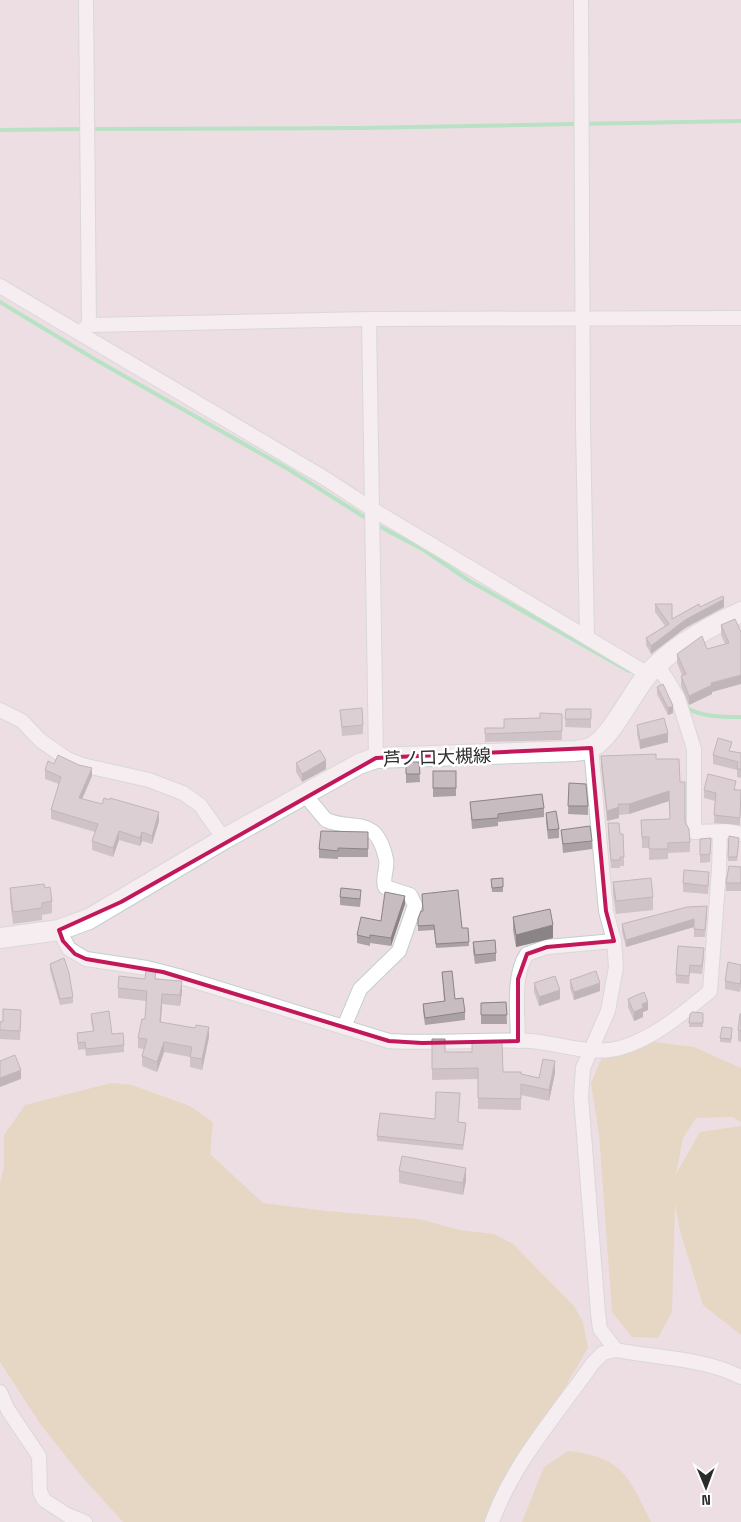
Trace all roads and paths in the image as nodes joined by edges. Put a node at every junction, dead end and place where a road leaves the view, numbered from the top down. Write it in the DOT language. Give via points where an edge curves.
graph roads {
  1 [pos="86,0"];
  2 [pos="581,0"];
  3 [pos="0,286"];
  4 [pos="741,318"];
  5 [pos="369,319"];
  6 [pos="583,319"];
  7 [pos="84,329"];
  8 [pos="372,509"];
  9 [pos="741,612"];
  10 [pos="587,636"];
  11 [pos="653,669"];
  12 [pos="0,710"];
  13 [pos="591,748"];
  14 [pos="376,758"];
  15 [pos="305,795"];
  16 [pos="720,832"];
  17 [pos="741,834"];
  18 [pos="224,839"];
  19 [pos="59,930"];
  20 [pos="0,938"];
  21 [pos="614,941"];
  22 [pos="344,1027"];
  23 [pos="518,1041"];
  24 [pos="592,1050"];
  25 [pos="616,1350"];
  26 [pos="741,1377"];
  27 [pos="0,1392"];
  28 [pos="84,1522"];
  29 [pos="492,1522"];
  1 -- 7 [label="street"];
  2 -- 6 [label="street"];
  3 -- 7 [label="street"];
  4 -- 6 [label="street"];
  5 -- 6 [label="street"];
  5 -- 7 [label="street"];
  5 -- 8 [label="street"];
  6 -- 10 [label="street"];
  7 -- 8 [label="street"];
  8 -- 10 [label="street"];
  8 -- 14 [label="street"];
  9 -- 11 [label="main road" via="708,627"];
  10 -- 11 [label="street"];
  11 -- 13 [label="main road" via="604,737"];
  11 -- 16 [label="street" via="678,698 694,750 694,832"];
  12 -- 18 [label="street" via="22,721 40,740 67,759 149,780 183,793 200,805"];
  13 -- 14 [label="main road, 芦ノ口大槻線"];
  13 -- 21 [label="street" via="606,911"];
  14 -- 15 [label="main road, 芦ノ口大槻線" via="359,764"];
  15 -- 18 [label="main road, 芦ノ口大槻線"];
  15 -- 22 [label="street" via="326,820 361,825 371,830 386,860 385,887 410,895 415,905 398,951 360,989"];
  16 -- 17 [label="street"];
  16 -- 24 [label="street" via="710,992 669,1024 638,1040 620,1048"];
  18 -- 19 [label="main road, 芦ノ口大槻線" via="120,902"];
  19 -- 20 [label="main road, 芦ノ口大槻線"];
  19 -- 22 [label="street" via="69,949 86,959 178,976"];
  21 -- 23 [label="street" via="547,946 526,954 518,979"];
  21 -- 24 [label="street" via="616,967 608,1011"];
  22 -- 23 [label="street" via="396,1041"];
  23 -- 24 [label="street"];
  24 -- 25 [label="street" via="583,1068 581,1097 598,1313 600,1329"];
  25 -- 26 [label="street" via="723,1368"];
  25 -- 29 [label="street" via="603,1353 593,1362 528,1453"];
  27 -- 28 [label="street" via="8,1410 39,1456 40,1492 44,1500"];
}
